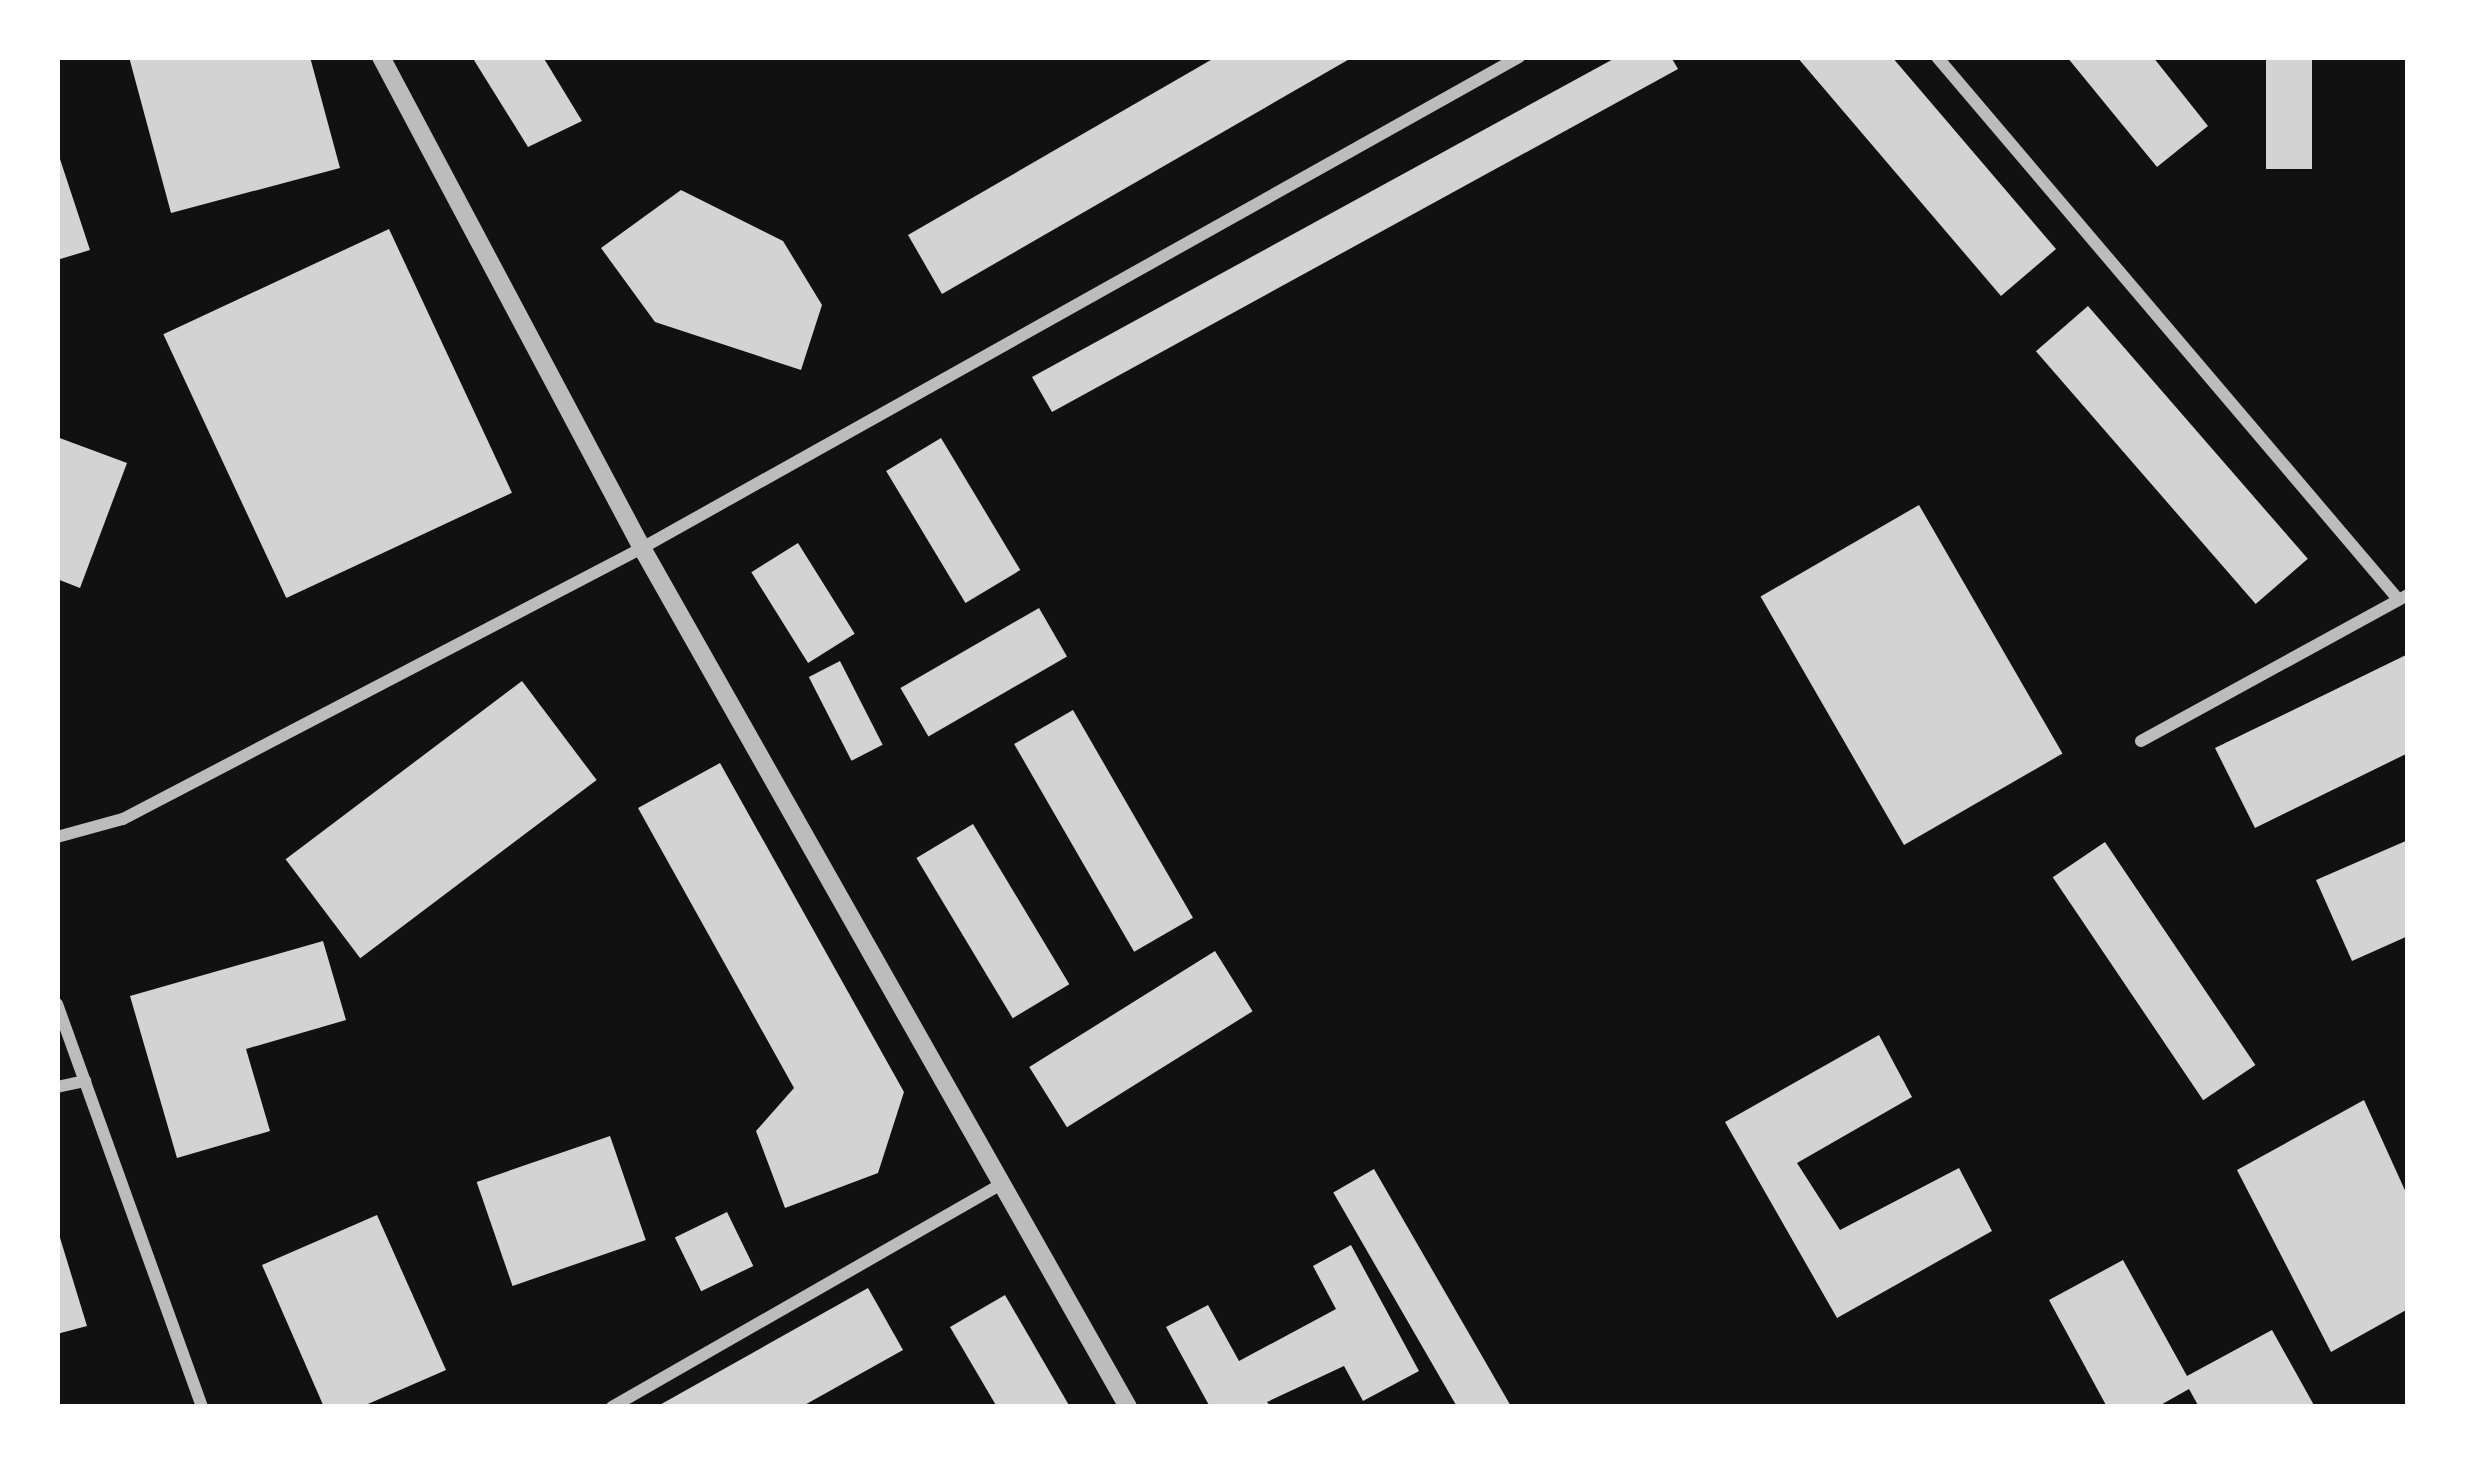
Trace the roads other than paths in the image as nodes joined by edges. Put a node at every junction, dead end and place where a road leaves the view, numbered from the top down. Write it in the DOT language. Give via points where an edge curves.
graph roads {
  1 [pos="381,57"];
  2 [pos="1519,57"];
  3 [pos="1937,57"];
  4 [pos="642,548"];
  5 [pos="2403,597"];
  6 [pos="2141,741"];
  7 [pos="57,837"];
  8 [pos="57,1004"];
  9 [pos="85,1081"];
  10 [pos="57,1088"];
  11 [pos="1002,1184"];
  12 [pos="202,1407"];
  13 [pos="612,1407"];
  14 [pos="1128,1407"];
  1 -- 4 [label="street"];
  2 -- 4 [label="street"];
  3 -- 5 [label="street"];
  4 -- 7 [label="street" via="123,819"];
  4 -- 11 [label="street"];
  5 -- 6 [label="street"];
  8 -- 9 [label="street"];
  9 -- 10 [label="street"];
  9 -- 12 [label="street"];
  11 -- 13 [label="street"];
  11 -- 14 [label="street"];
}
